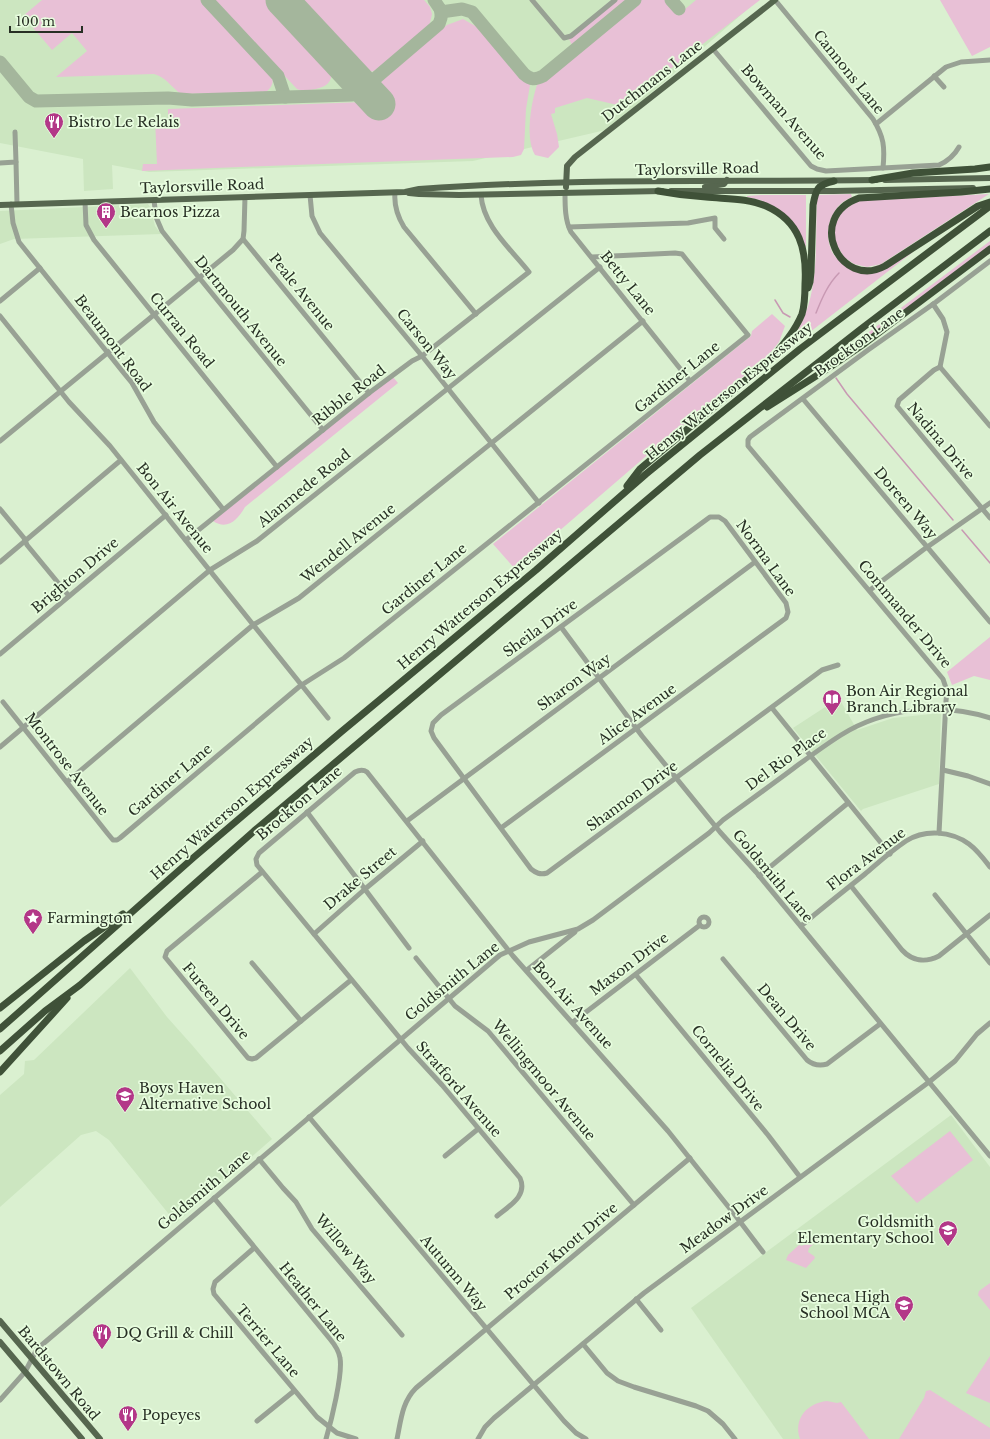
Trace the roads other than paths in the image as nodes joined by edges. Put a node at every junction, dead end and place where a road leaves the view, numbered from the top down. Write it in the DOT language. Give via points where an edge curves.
graph roads {
  1 [pos="532,0"];
  2 [pos="615,0"];
  3 [pos="775,0"];
  4 [pos="713,49"];
  5 [pos="990,60"];
  6 [pos="934,76"];
  7 [pos="944,87"];
  8 [pos="876,124"];
  9 [pos="15,132"];
  10 [pos="959,147"];
  11 [pos="16,162"];
  12 [pos="0,163"];
  13 [pos="990,167"];
  14 [pos="883,168"];
  15 [pos="990,178"];
  16 [pos="727,180"];
  17 [pos="872,180"];
  18 [pos="834,181"];
  19 [pos="566,183"];
  20 [pos="990,188"];
  21 [pos="690,190"];
  22 [pos="658,191"];
  23 [pos="816,191"];
  24 [pos="405,192"];
  25 [pos="566,192"];
  26 [pos="395,193"];
  27 [pos="310,195"];
  28 [pos="481,195"];
  29 [pos="245,197"];
  30 [pos="154,200"];
  31 [pos="85,202"];
  32 [pos="990,202"];
  33 [pos="14,204"];
  34 [pos="0,205"];
  35 [pos="990,206"];
  36 [pos="568,227"];
  37 [pos="990,231"];
  38 [pos="243,239"];
  39 [pos="724,240"];
  40 [pos="990,249"];
  41 [pos="592,256"];
  42 [pos="990,261"];
  43 [pos="600,267"];
  44 [pos="40,268"];
  45 [pos="199,278"];
  46 [pos="804,296"];
  47 [pos="0,302"];
  48 [pos="932,304"];
  49 [pos="476,314"];
  50 [pos="155,315"];
  51 [pos="0,316"];
  52 [pos="643,321"];
  53 [pos="108,352"];
  54 [pos="422,356"];
  55 [pos="940,367"];
  56 [pos="690,381"];
  57 [pos="447,388"];
  58 [pos="61,391"];
  59 [pos="369,393"];
  60 [pos="803,398"];
  61 [pos="738,425"];
  62 [pos="990,426"];
  63 [pos="323,430"];
  64 [pos="0,441"];
  65 [pos="492,444"];
  66 [pos="748,446"];
  67 [pos="121,460"];
  68 [pos="277,467"];
  69 [pos="620,496"];
  70 [pos="539,502"];
  71 [pos="990,503"];
  72 [pos="982,508"];
  73 [pos="0,509"];
  74 [pos="224,509"];
  75 [pos="166,515"];
  76 [pos="716,517"];
  77 [pos="990,518"];
  78 [pos="186,540"];
  79 [pos="25,541"];
  80 [pos="927,547"];
  81 [pos="0,562"];
  82 [pos="755,562"];
  83 [pos="210,570"];
  84 [pos="870,590"];
  85 [pos="69,596"];
  86 [pos="786,618"];
  87 [pos="990,622"];
  88 [pos="253,625"];
  89 [pos="561,627"];
  90 [pos="0,654"];
  91 [pos="838,664"];
  92 [pos="599,678"];
  93 [pos="302,685"];
  94 [pos="2,702"];
  95 [pos="772,708"];
  96 [pos="946,710"];
  97 [pos="328,718"];
  98 [pos="990,718"];
  99 [pos="23,728"];
  100 [pos="637,729"];
  101 [pos="0,747"];
  102 [pos="810,756"];
  103 [pos="943,770"];
  104 [pos="367,772"];
  105 [pos="464,778"];
  106 [pos="677,778"];
  107 [pos="67,782"];
  108 [pos="990,784"];
  109 [pos="848,803"];
  110 [pos="307,812"];
  111 [pos="407,821"];
  112 [pos="716,826"];
  113 [pos="502,828"];
  114 [pos="940,833"];
  115 [pos="114,840"];
  116 [pos="423,841"];
  117 [pos="890,854"];
  118 [pos="257,866"];
  119 [pos="990,867"];
  120 [pos="262,872"];
  121 [pos="759,876"];
  122 [pos="850,886"];
  123 [pos="365,889"];
  124 [pos="935,895"];
  125 [pos="146,898"];
  126 [pos="990,915"];
  127 [pos="700,925"];
  128 [pos="801,926"];
  129 [pos="578,929"];
  130 [pos="314,934"];
  131 [pos="966,934"];
  132 [pos="409,948"];
  133 [pos="509,950"];
  134 [pos="416,958"];
  135 [pos="724,959"];
  136 [pos="252,962"];
  137 [pos="990,963"];
  138 [pos="527,970"];
  139 [pos="636,975"];
  140 [pos="351,980"];
  141 [pos="80,985"];
  142 [pos="449,998"];
  143 [pos="0,1008"];
  144 [pos="301,1021"];
  145 [pos="573,1022"];
  146 [pos="990,1023"];
  147 [pos="880,1024"];
  148 [pos="0,1029"];
  149 [pos="401,1039"];
  150 [pos="0,1051"];
  151 [pos="0,1072"];
  152 [pos="929,1082"];
  153 [pos="309,1117"];
  154 [pos="478,1129"];
  155 [pos="445,1156"];
  156 [pos="990,1156"];
  157 [pos="690,1158"];
  158 [pos="260,1159"];
  159 [pos="800,1177"];
  160 [pos="214,1198"];
  161 [pos="634,1205"];
  162 [pos="497,1216"];
  163 [pos="740,1222"];
  164 [pos="254,1248"];
  165 [pos="763,1252"];
  166 [pos="636,1299"];
  167 [pos="0,1321"];
  168 [pos="487,1329"];
  169 [pos="661,1330"];
  170 [pos="402,1335"];
  171 [pos="0,1342"];
  172 [pos="583,1344"];
  173 [pos="31,1358"];
  174 [pos="25,1372"];
  175 [pos="534,1385"];
  176 [pos="294,1391"];
  177 [pos="0,1400"];
  178 [pos="257,1421"];
  179 [pos="329,1427"];
  180 [pos="82,1439"];
  181 [pos="100,1439"];
  182 [pos="326,1439"];
  183 [pos="356,1439"];
  184 [pos="397,1439"];
  185 [pos="478,1439"];
  186 [pos="586,1439"];
  187 [pos="735,1439"];
  1 -- 2 [label="street" via="564,38 571,36"];
  3 -- 4 [label="main road, Dutchmans Lane"];
  3 -- 8 [label="street, Cannons Lane"];
  4 -- 14 [label="street, Bowman Avenue" via="812,166 826,171"];
  4 -- 19 [label="main road, Dutchmans Lane" via="575,157 567,166"];
  5 -- 6 [label="street" via="956,63"];
  6 -- 7 [label="street"];
  6 -- 8 [label="street"];
  8 -- 14 [label="street, Cannons Lane" via="884,146"];
  9 -- 11 [label="street, Beaumont Road"];
  10 -- 14 [label="street, Bowman Avenue" via="949,160 939,164"];
  11 -- 12 [label="street"];
  11 -- 33 [label="street, Beaumont Road"];
  13 -- 17 [label="highway" via="913,173"];
  15 -- 17 [label="main road, Taylorsville Road"];
  16 -- 18 [label="main road, Taylorsville Road"];
  16 -- 19 [label="main road, Taylorsville Road"];
  16 -- 21 [label="main road" via="722,185"];
  17 -- 18 [label="main road, Taylorsville Road"];
  18 -- 23 [label="highway" via="822,185"];
  19 -- 24 [label="main road, Taylorsville Road" via="464,186"];
  19 -- 25 [label="main road, Dutchmans Lane"];
  20 -- 23 [label="main road, Taylorsville Road"];
  20 -- 32 [label="highway" via="859,198 849,201 837,213 832,228 834,249 851,266 865,270 878,269 978,206"];
  21 -- 22 [label="main road, Taylorsville Road"];
  21 -- 23 [label="main road, Taylorsville Road"];
  22 -- 25 [label="main road, Taylorsville Road"];
  22 -- 46 [label="highway" via="754,202 781,215 795,230 803,248 806,270"];
  23 -- 46 [label="highway" via="813,205 810,282"];
  24 -- 26 [label="main road, Taylorsville Road"];
  24 -- 28 [label="main road, Taylorsville Road"];
  25 -- 28 [label="main road, Taylorsville Road"];
  25 -- 36 [label="street"];
  26 -- 27 [label="main road, Taylorsville Road"];
  26 -- 49 [label="street" via="397,210 404,227"];
  27 -- 29 [label="main road, Taylorsville Road"];
  27 -- 54 [label="street, Carson Way" via="312,216 320,233"];
  28 -- 49 [label="street, Ribble Road" via="483,208 491,224 529,272"];
  29 -- 30 [label="main road, Taylorsville Road"];
  29 -- 38 [label="street"];
  30 -- 31 [label="main road, Taylorsville Road"];
  30 -- 45 [label="street, Dartmouth Avenue" via="159,226"];
  31 -- 33 [label="main road, Taylorsville Road"];
  31 -- 50 [label="street, Curran Road" via="89,232"];
  33 -- 34 [label="main road, Taylorsville Road"];
  33 -- 44 [label="street, Beaumont Road" via="12,221 17,238"];
  35 -- 69 [label="highway, Henry Watterson Expressway" via="788,359"];
  36 -- 39 [label="street" via="688,223 715,218 715,228"];
  36 -- 41 [label="street, Betty Lane"];
  37 -- 61 [label="highway"];
  38 -- 45 [label="street" via="223,260"];
  38 -- 59 [label="street, Peale Avenue"];
  40 -- 61 [label="highway" via="830,367"];
  41 -- 43 [label="street, Betty Lane"];
  41 -- 56 [label="street, Gardiner Lane" via="682,254 748,335"];
  42 -- 48 [label="street, Brockton Lane"];
  43 -- 52 [label="street, Betty Lane"];
  43 -- 57 [label="street, Alanmede Road"];
  44 -- 47 [label="street"];
  44 -- 53 [label="street, Beaumont Road"];
  45 -- 50 [label="street"];
  45 -- 63 [label="street, Dartmouth Avenue"];
  46 -- 69 [label="highway" via="804,306 798,323 777,352 640,469"];
  48 -- 55 [label="street" via="943,319 947,332"];
  48 -- 60 [label="street, Brockton Lane"];
  49 -- 54 [label="street, Ribble Road"];
  50 -- 53 [label="street"];
  50 -- 68 [label="street, Curran Road"];
  51 -- 58 [label="street, Bon Air Avenue"];
  52 -- 56 [label="street, Betty Lane"];
  52 -- 65 [label="street, Wendell Avenue"];
  53 -- 58 [label="street"];
  53 -- 74 [label="street, Beaumont Road" via="132,383 154,422"];
  54 -- 57 [label="street, Carson Way"];
  54 -- 59 [label="street, Ribble Road"];
  55 -- 62 [label="street"];
  55 -- 72 [label="street, Nadina Drive" via="899,400 897,406"];
  56 -- 70 [label="street, Gardiner Lane"];
  57 -- 65 [label="street, Carson Way"];
  57 -- 83 [label="street, Alanmede Road" via="257,541"];
  58 -- 64 [label="street"];
  58 -- 67 [label="street, Bon Air Avenue"];
  59 -- 63 [label="street, Ribble Road"];
  60 -- 66 [label="street, Brockton Lane" via="750,437"];
  60 -- 80 [label="street, Doreen Way"];
  61 -- 141 [label="highway" via="254,831"];
  63 -- 68 [label="street, Ribble Road"];
  65 -- 70 [label="street, Carson Way"];
  65 -- 88 [label="street, Wendell Avenue" via="299,598"];
  66 -- 84 [label="street, Commander Drive"];
  67 -- 75 [label="street, Bon Air Avenue"];
  67 -- 79 [label="street"];
  68 -- 74 [label="street, Ribble Road"];
  69 -- 125 [label="highway, Henry Watterson Expressway" via="536,570"];
  70 -- 93 [label="street, Gardiner Lane" via="344,658"];
  71 -- 72 [label="street"];
  72 -- 77 [label="street, Nadina Drive"];
  72 -- 80 [label="street"];
  73 -- 79 [label="street"];
  74 -- 78 [label="street, Ribble Road"];
  75 -- 78 [label="street, Bon Air Avenue"];
  75 -- 85 [label="street, Brighton Drive"];
  76 -- 82 [label="street, Norma Lane" via="725,521"];
  76 -- 89 [label="street, Sheila Drive" via="710,517"];
  78 -- 83 [label="street, Bon Air Avenue"];
  79 -- 81 [label="street"];
  79 -- 85 [label="street"];
  80 -- 84 [label="street"];
  80 -- 87 [label="street, Doreen Way"];
  82 -- 86 [label="street, Norma Lane" via="786,603"];
  82 -- 92 [label="street, Sharon Way"];
  83 -- 88 [label="street, Bon Air Avenue"];
  83 -- 99 [label="street, Alanmede Road"];
  84 -- 96 [label="street, Commander Drive" via="943,679"];
  85 -- 90 [label="street, Brighton Drive"];
  86 -- 100 [label="street, Alice Avenue"];
  88 -- 93 [label="street, Bon Air Avenue"];
  88 -- 107 [label="street, Wendell Avenue"];
  89 -- 92 [label="street"];
  89 -- 105 [label="street, Sheila Drive" via="433,723 432,734"];
  91 -- 95 [label="street, Shannon Drive" via="822,670"];
  92 -- 100 [label="street"];
  92 -- 105 [label="street, Sharon Way"];
  93 -- 97 [label="street, Bon Air Avenue"];
  93 -- 115 [label="street, Gardiner Lane" via="120,838"];
  94 -- 99 [label="street, Montrose Avenue"];
  95 -- 102 [label="street"];
  95 -- 106 [label="street, Shannon Drive"];
  96 -- 98 [label="street, Del Rio Place"];
  96 -- 102 [label="street, Del Rio Place" via="907,711 876,719 841,735"];
  96 -- 103 [label="street, Commander Drive"];
  99 -- 101 [label="street, Alanmede Road"];
  99 -- 107 [label="street, Montrose Avenue"];
  100 -- 106 [label="street"];
  100 -- 113 [label="street, Alice Avenue"];
  102 -- 109 [label="street"];
  102 -- 112 [label="street, Del Rio Place"];
  103 -- 108 [label="street"];
  103 -- 114 [label="street, Commander Drive"];
  104 -- 110 [label="street, Brockton Lane" via="355,772"];
  104 -- 111 [label="street, Bon Air Avenue"];
  105 -- 111 [label="street, Sharon Way"];
  105 -- 113 [label="street, Shannon Drive"];
  106 -- 112 [label="street"];
  106 -- 113 [label="street, Shannon Drive" via="544,874 531,869"];
  107 -- 115 [label="street, Montrose Avenue"];
  109 -- 117 [label="street"];
  109 -- 121 [label="street"];
  110 -- 118 [label="street, Brockton Lane" via="259,853 256,859"];
  110 -- 123 [label="street"];
  111 -- 116 [label="street, Bon Air Avenue"];
  112 -- 121 [label="street, Goldsmith Lane"];
  112 -- 129 [label="street, Goldsmith Lane" via="607,910"];
  114 -- 117 [label="street, Flora Avenue" via="917,836"];
  114 -- 119 [label="street, Flora Avenue" via="965,841"];
  116 -- 123 [label="street, Drake Street"];
  116 -- 133 [label="street, Bon Air Avenue"];
  117 -- 122 [label="street, Flora Avenue"];
  118 -- 120 [label="street, Stratford Avenue"];
  120 -- 130 [label="street, Stratford Avenue"];
  120 -- 144 [label="street, Fureen Drive" via="167,951 165,957 250,1059 256,1058"];
  121 -- 128 [label="street, Goldsmith Lane"];
  122 -- 128 [label="street, Flora Avenue"];
  122 -- 131 [label="street" via="902,950 912,958 934,959"];
  123 -- 130 [label="street, Drake Street"];
  123 -- 132 [label="street"];
  124 -- 131 [label="street"];
  125 -- 143 [label="highway" via="84,941"];
  125 -- 148 [label="highway, Henry Watterson Expressway"];
  126 -- 131 [label="street"];
  127 -- 139 [label="street, Maxon Drive"];
  128 -- 147 [label="street, Goldsmith Lane"];
  129 -- 133 [label="street, Goldsmith Lane"];
  129 -- 138 [label="street"];
  130 -- 140 [label="street, Stratford Avenue"];
  131 -- 137 [label="street"];
  133 -- 138 [label="street, Bon Air Avenue"];
  133 -- 142 [label="street, Goldsmith Lane"];
  134 -- 142 [label="street, Wellingmoor Avenue"];
  135 -- 147 [label="street, Dean Drive" via="812,1064 827,1064"];
  136 -- 144 [label="street"];
  138 -- 145 [label="street, Bon Air Avenue"];
  139 -- 145 [label="street, Maxon Drive"];
  139 -- 159 [label="street, Cornelia Drive"];
  140 -- 144 [label="street, Fureen Drive"];
  140 -- 149 [label="street, Stratford Avenue"];
  141 -- 150 [label="highway" via="45,1011"];
  141 -- 151 [label="highway"];
  142 -- 149 [label="street, Goldsmith Lane"];
  142 -- 161 [label="street, Wellingmoor Avenue" via="488,1031"];
  145 -- 157 [label="street, Bon Air Avenue"];
  146 -- 152 [label="street, Meadow Drive" via="977,1034 955,1061"];
  147 -- 152 [label="street, Goldsmith Lane"];
  149 -- 153 [label="street, Goldsmith Lane"];
  149 -- 154 [label="street, Stratford Avenue"];
  152 -- 156 [label="street, Goldsmith Lane"];
  152 -- 159 [label="street, Meadow Drive"];
  153 -- 158 [label="street, Goldsmith Lane"];
  153 -- 168 [label="street, Autumn Way"];
  154 -- 155 [label="street"];
  154 -- 162 [label="street, Stratford Avenue" via="520,1178 522,1185 519,1197"];
  157 -- 161 [label="street, Proctor Knott Drive"];
  157 -- 163 [label="street, Bon Air Avenue"];
  158 -- 160 [label="street, Goldsmith Lane"];
  158 -- 170 [label="street, Willow Way" via="296,1202 312,1229"];
  159 -- 163 [label="street, Meadow Drive"];
  160 -- 164 [label="street, Heather Lane"];
  160 -- 173 [label="street, Goldsmith Lane" via="42,1344"];
  161 -- 168 [label="street, Proctor Knott Drive"];
  163 -- 165 [label="street, Bon Air Avenue"];
  163 -- 166 [label="street, Meadow Drive"];
  164 -- 176 [label="street, Terrier Lane" via="215,1282 213,1292"];
  164 -- 179 [label="street, Heather Lane" via="337,1348 341,1370"];
  166 -- 169 [label="street"];
  166 -- 172 [label="street, Meadow Drive"];
  167 -- 173 [label="main road, Bardstown Road"];
  168 -- 175 [label="street, Autumn Way"];
  168 -- 184 [label="street, Proctor Knott Drive" via="410,1394 404,1404"];
  171 -- 174 [label="main road, Bardstown Road"];
  172 -- 175 [label="street, Meadow Drive"];
  172 -- 187 [label="street" via="607,1373 618,1381 708,1411"];
  173 -- 174 [label="street, Goldsmith Lane"];
  173 -- 181 [label="main road, Bardstown Road"];
  174 -- 177 [label="street, Goldsmith Lane"];
  174 -- 180 [label="main road, Bardstown Road"];
  175 -- 185 [label="street, Meadow Drive" via="489,1423"];
  175 -- 186 [label="street, Autumn Way" via="570,1427"];
  176 -- 178 [label="street"];
  176 -- 179 [label="street, Terrier Lane"];
  179 -- 182 [label="street, Heather Lane"];
  179 -- 183 [label="street, Terrier Lane"];
}
